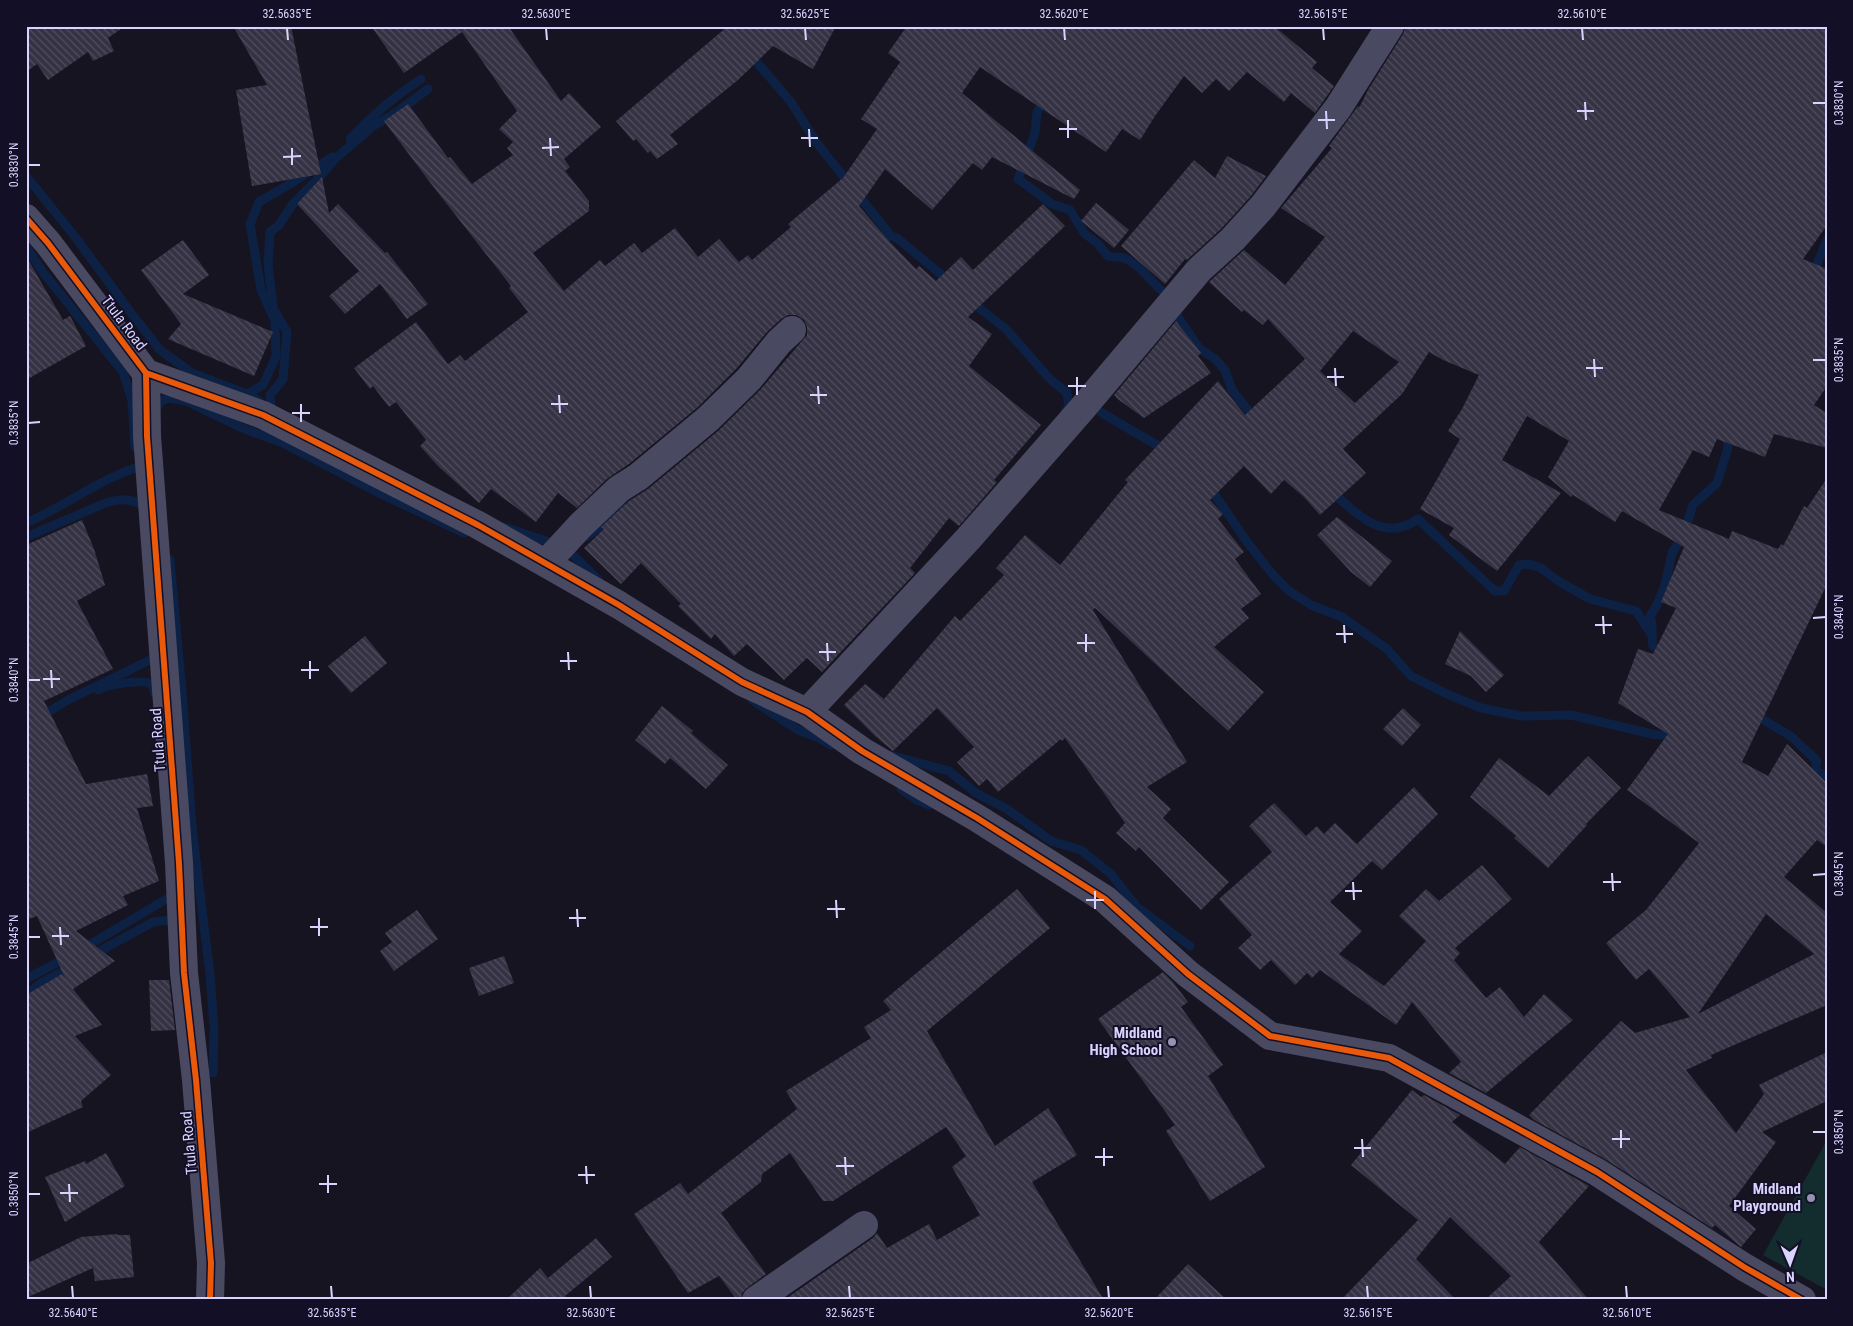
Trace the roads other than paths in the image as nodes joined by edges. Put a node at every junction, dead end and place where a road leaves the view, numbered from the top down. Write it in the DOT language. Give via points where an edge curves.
graph roads {
  1 [pos="1390,26"];
  2 [pos="26,218"];
  3 [pos="792,330"];
  4 [pos="146,373"];
  5 [pos="546,563"];
  6 [pos="806,712"];
  7 [pos="864,1226"];
  8 [pos="210,1300"];
  9 [pos="756,1300"];
  10 [pos="1802,1300"];
  1 -- 6 [label="street" via="1338,108 1263,206 1199,270 968,539"];
  2 -- 4 [label="street, Ttula Road"];
  3 -- 5 [label="street" via="736,392 671,450 618,489"];
  4 -- 5 [label="street" via="263,415"];
  4 -- 8 [label="street, Ttula Road" via="147,436 179,854 184,973 212,1263"];
  5 -- 6 [label="street" via="620,605 742,682"];
  6 -- 10 [label="street" via="862,751 977,818 1105,899 1188,974 1270,1036 1389,1058 1597,1172 1744,1267"];
  7 -- 9 [label="street"];
}
